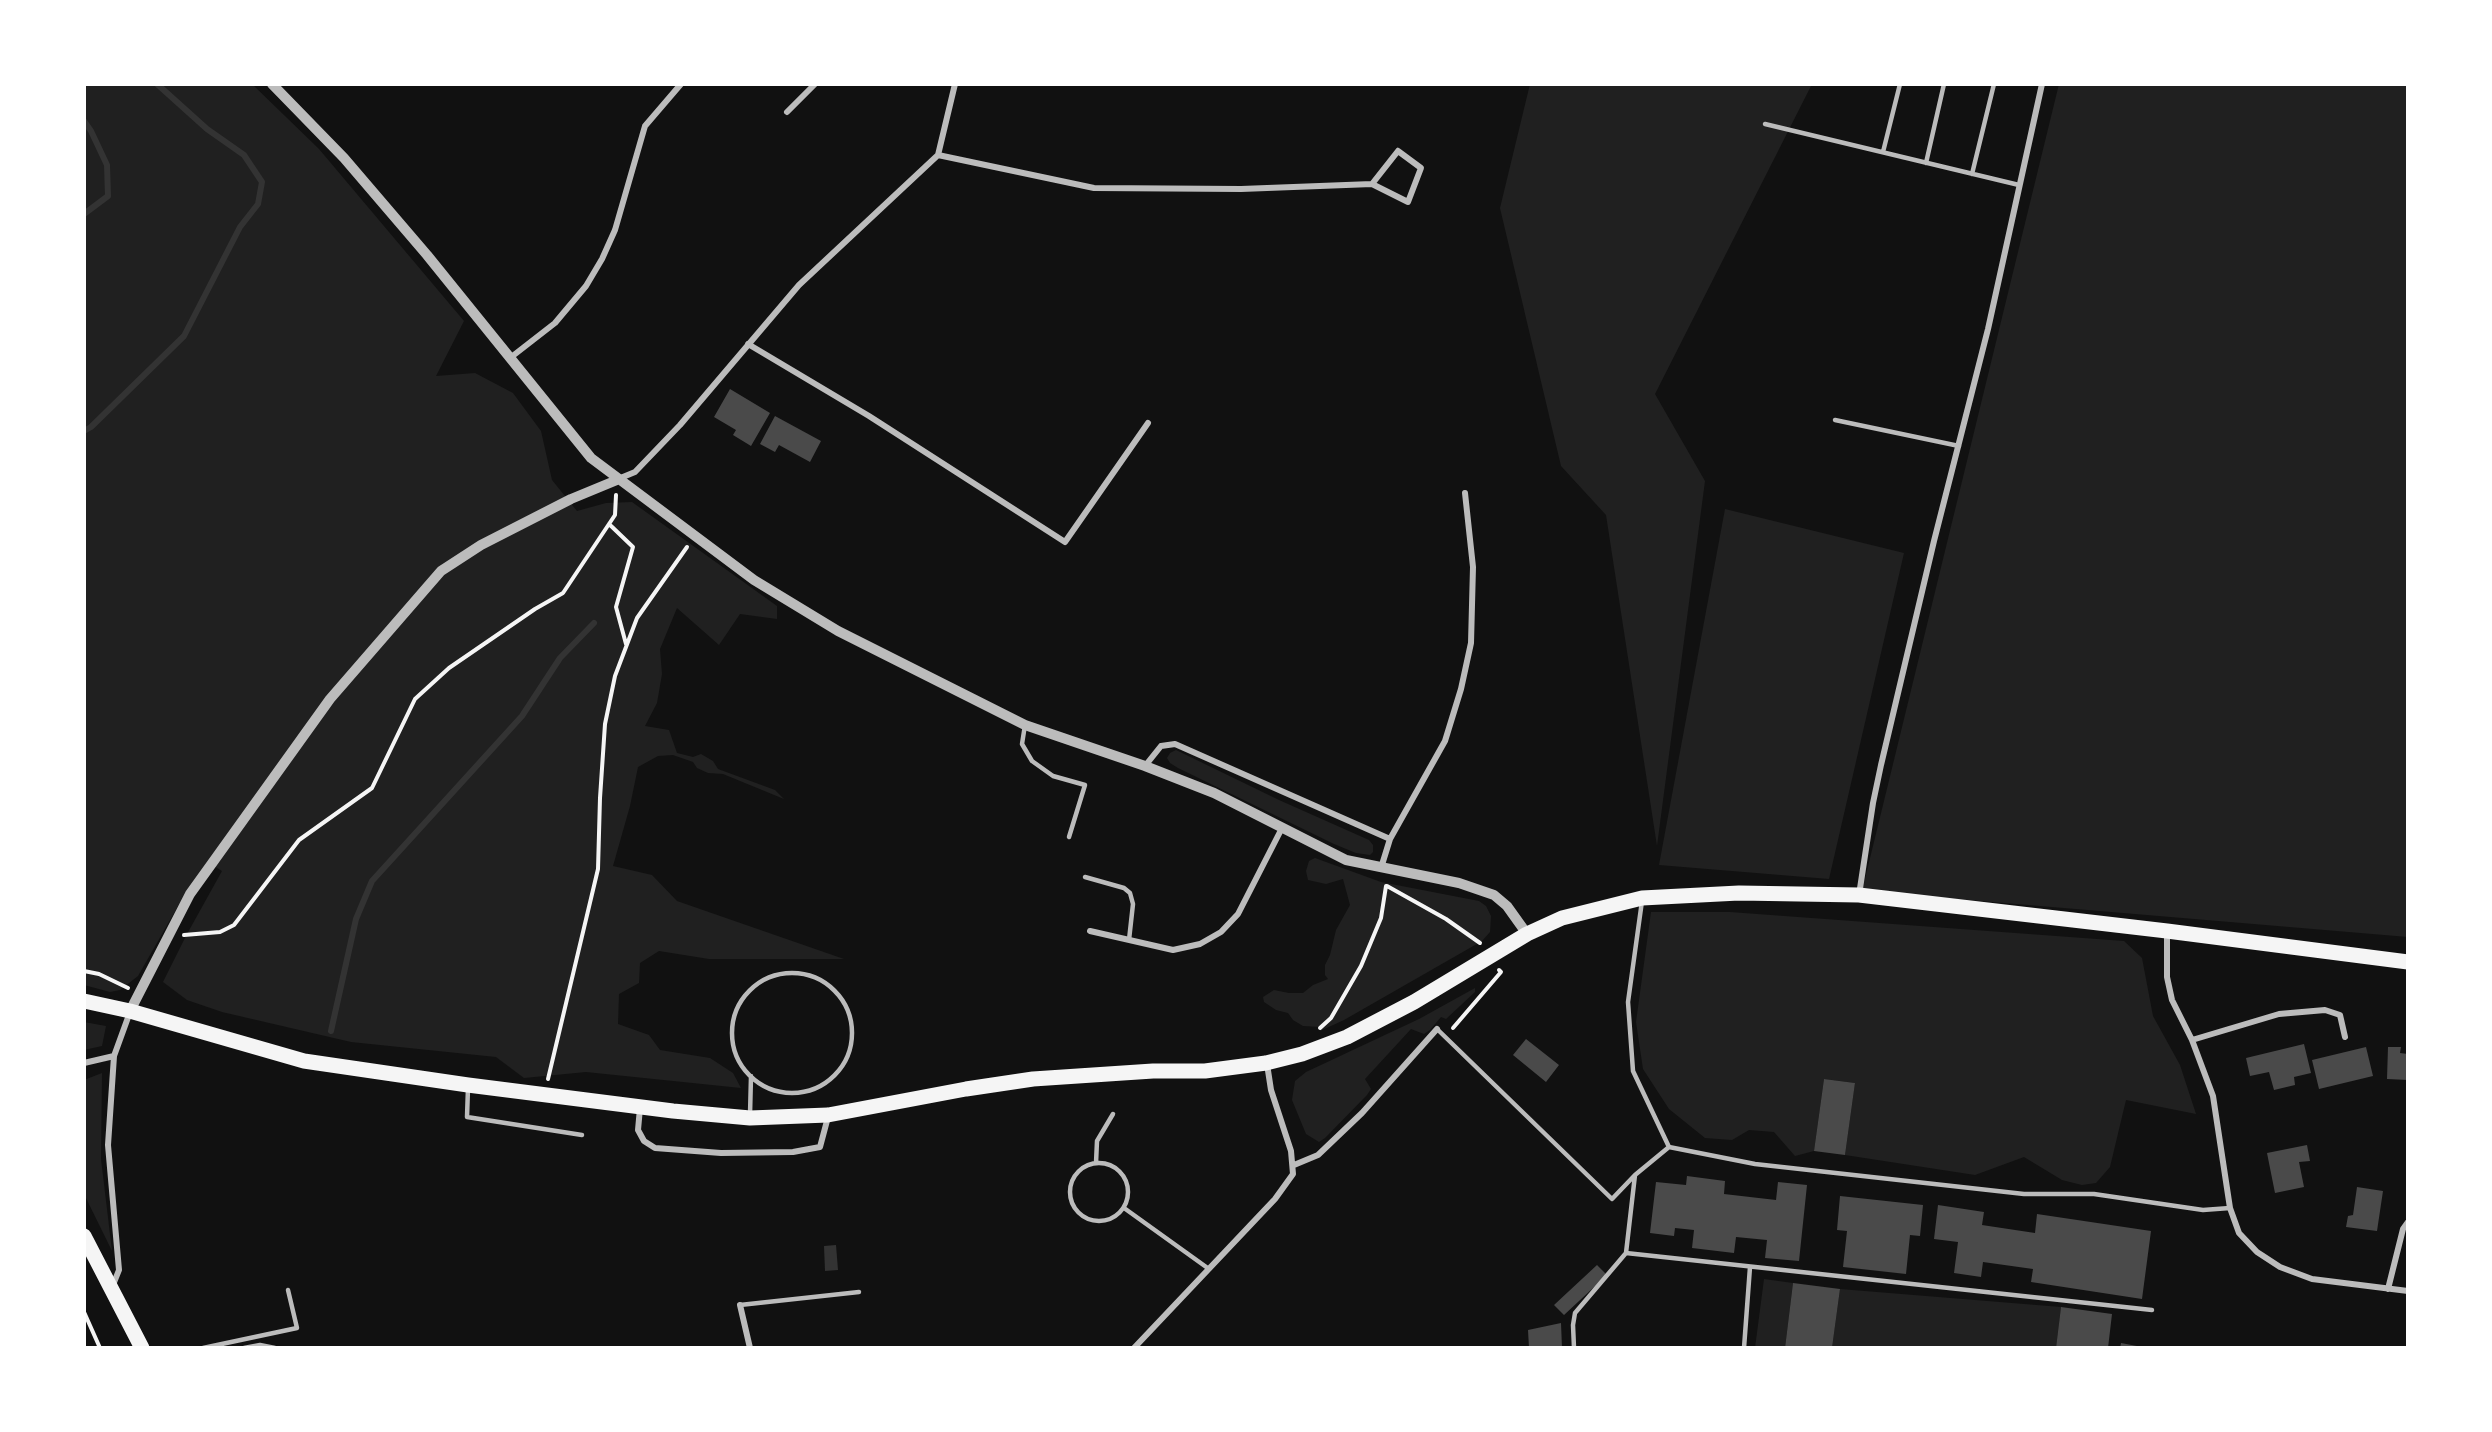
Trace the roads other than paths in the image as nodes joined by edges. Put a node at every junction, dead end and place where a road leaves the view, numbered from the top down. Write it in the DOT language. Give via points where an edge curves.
graph roads {
  1 [pos="272,84"];
  2 [pos="681,84"];
  3 [pos="816,84"];
  4 [pos="955,84"];
  5 [pos="1899,84"];
  6 [pos="1944,84"];
  7 [pos="1994,84"];
  8 [pos="2042,84"];
  9 [pos="787,112"];
  10 [pos="1765,124"];
  11 [pos="1883,152"];
  12 [pos="938,155"];
  13 [pos="1926,163"];
  14 [pos="1972,174"];
  15 [pos="1372,184"];
  16 [pos="2019,185"];
  17 [pos="748,344"];
  18 [pos="509,359"];
  19 [pos="1836,420"];
  20 [pos="1148,423"];
  21 [pos="1959,446"];
  22 [pos="617,480"];
  23 [pos="1465,493"];
  24 [pos="1025,725"];
  25 [pos="1145,766"];
  26 [pos="1282,828"];
  27 [pos="1069,837"];
  28 [pos="1390,839"];
  29 [pos="1381,869"];
  30 [pos="1085,877"];
  31 [pos="1859,895"];
  32 [pos="1642,898"];
  33 [pos="1090,931"];
  34 [pos="2167,931"];
  35 [pos="1527,934"];
  36 [pos="1129,940"];
  37 [pos="2408,962"];
  38 [pos="84,1001"];
  39 [pos="130,1011"];
  40 [pos="1437,1029"];
  41 [pos="2345,1037"];
  42 [pos="2192,1040"];
  43 [pos="114,1056"];
  44 [pos="1266,1063"];
  45 [pos="84,1064"];
  46 [pos="751,1076"];
  47 [pos="468,1085"];
  48 [pos="640,1107"];
  49 [pos="1113,1114"];
  50 [pos="828,1115"];
  51 [pos="750,1118"];
  52 [pos="582,1135"];
  53 [pos="1669,1147"];
  54 [pos="1096,1163"];
  55 [pos="1294,1165"];
  56 [pos="1635,1175"];
  57 [pos="1124,1208"];
  58 [pos="2230,1208"];
  59 [pos="2408,1222"];
  60 [pos="84,1236"];
  61 [pos="1626,1253"];
  62 [pos="1750,1267"];
  63 [pos="1209,1269"];
  64 [pos="111,1289"];
  65 [pos="2388,1289"];
  66 [pos="288,1290"];
  67 [pos="2408,1291"];
  68 [pos="859,1292"];
  69 [pos="740,1305"];
  70 [pos="2152,1310"];
  71 [pos="138,1347"];
  72 [pos="203,1348"];
  73 [pos="244,1348"];
  74 [pos="275,1348"];
  75 [pos="750,1348"];
  76 [pos="1134,1348"];
  77 [pos="1574,1348"];
  78 [pos="1744,1348"];
  1 -- 18 [label="street" via="359,176"];
  2 -- 18 [label="street" via="645,126 615,230 586,286 555,323"];
  3 -- 9 [label="street"];
  4 -- 12 [label="street"];
  5 -- 11 [label="lane"];
  6 -- 13 [label="lane"];
  7 -- 14 [label="lane"];
  8 -- 16 [label="street"];
  10 -- 11 [label="lane"];
  11 -- 13 [label="lane"];
  12 -- 15 [label="street" via="1094,188 1242,189"];
  12 -- 17 [label="street" via="799,285"];
  13 -- 14 [label="lane"];
  14 -- 16 [label="lane"];
  15 -- 15 [label="street" via="1398,151 1420,168 1408,202"];
  16 -- 21 [label="street"];
  17 -- 20 [label="street" via="869,416 1065,542"];
  17 -- 22 [label="street" via="635,472"];
  18 -- 22 [label="street" via="591,458"];
  19 -- 21 [label="lane"];
  21 -- 31 [label="street" via="1875,794"];
  22 -- 24 [label="street" via="754,580 838,631"];
  22 -- 39 [label="street" via="481,545 441,571 330,699 190,894"];
  23 -- 28 [label="street" via="1473,567 1471,642 1461,689 1445,741"];
  24 -- 25 [label="street"];
  24 -- 27 [label="lane" via="1022,744 1032,761 1053,776 1085,785"];
  25 -- 26 [label="street" via="1214,793"];
  25 -- 28 [label="street" via="1161,746 1175,744"];
  26 -- 29 [label="street" via="1346,860"];
  26 -- 36 [label="street" via="1238,914 1221,932 1200,944 1173,950"];
  28 -- 29 [label="street"];
  29 -- 35 [label="street" via="1485,891 1501,900"];
  30 -- 36 [label="lane" via="1130,893 1133,904"];
  31 -- 32 [label="main road" via="1749,893"];
  31 -- 34 [label="main road"];
  32 -- 35 [label="main road" via="1562,918"];
  32 -- 53 [label="lane" via="1628,1002 1633,1071"];
  33 -- 36 [label="street"];
  34 -- 37 [label="main road"];
  34 -- 42 [label="street" via="2167,977 2172,1000"];
  35 -- 44 [label="main road" via="1347,1037"];
  38 -- 39 [label="main road"];
  39 -- 43 [label="street"];
  39 -- 47 [label="main road" via="303,1061"];
  40 -- 55 [label="street" via="1362,1113 1318,1155"];
  40 -- 56 [label="lane" via="1612,1199"];
  41 -- 42 [label="street" via="2340,1015 2325,1010 2279,1014"];
  42 -- 58 [label="street" via="2212,1096"];
  43 -- 45 [label="street"];
  43 -- 64 [label="street" via="108,1145 119,1270"];
  44 -- 50 [label="main road" via="1205,1071 1033,1079"];
  44 -- 55 [label="street"];
  46 -- 46 [label="lane" via="767,1087 786,1092 805,1091 823,1084 848,1056 852,1037 843,1000 812,976 791,972 771,976 754,986 741,1001 733,1021 733,1041 739,1060"];
  46 -- 51 [label="lane"];
  47 -- 48 [label="main road"];
  47 -- 52 [label="lane" via="467,1117"];
  48 -- 50 [label="street" via="638,1130 644,1141 655,1148 721,1153 793,1152 820,1147"];
  48 -- 51 [label="main road"];
  49 -- 54 [label="lane" via="1096,1141"];
  50 -- 51 [label="main road"];
  53 -- 56 [label="lane"];
  53 -- 58 [label="lane" via="1755,1164 2000,1192 2094,1194 2203,1210"];
  54 -- 57 [label="lane" via="1111,1165 1126,1179 1129,1189"];
  54 -- 57 [label="lane" via="1082,1168 1071,1185 1076,1211 1101,1222"];
  55 -- 63 [label="street" via="1288,1183"];
  56 -- 61 [label="lane"];
  57 -- 63 [label="lane"];
  58 -- 65 [label="street" via="2239,1233 2257,1252 2280,1267 2312,1279"];
  59 -- 65 [label="street"];
  60 -- 64 [label="main road"];
  61 -- 62 [label="lane"];
  61 -- 77 [label="lane" via="1575,1313"];
  62 -- 70 [label="lane"];
  62 -- 78 [label="lane"];
  63 -- 76 [label="street"];
  64 -- 71 [label="main road"];
  65 -- 67 [label="street"];
  66 -- 72 [label="lane" via="297,1328"];
  68 -- 69 [label="lane"];
  69 -- 75 [label="street"];
  73 -- 74 [label="lane"];
}
